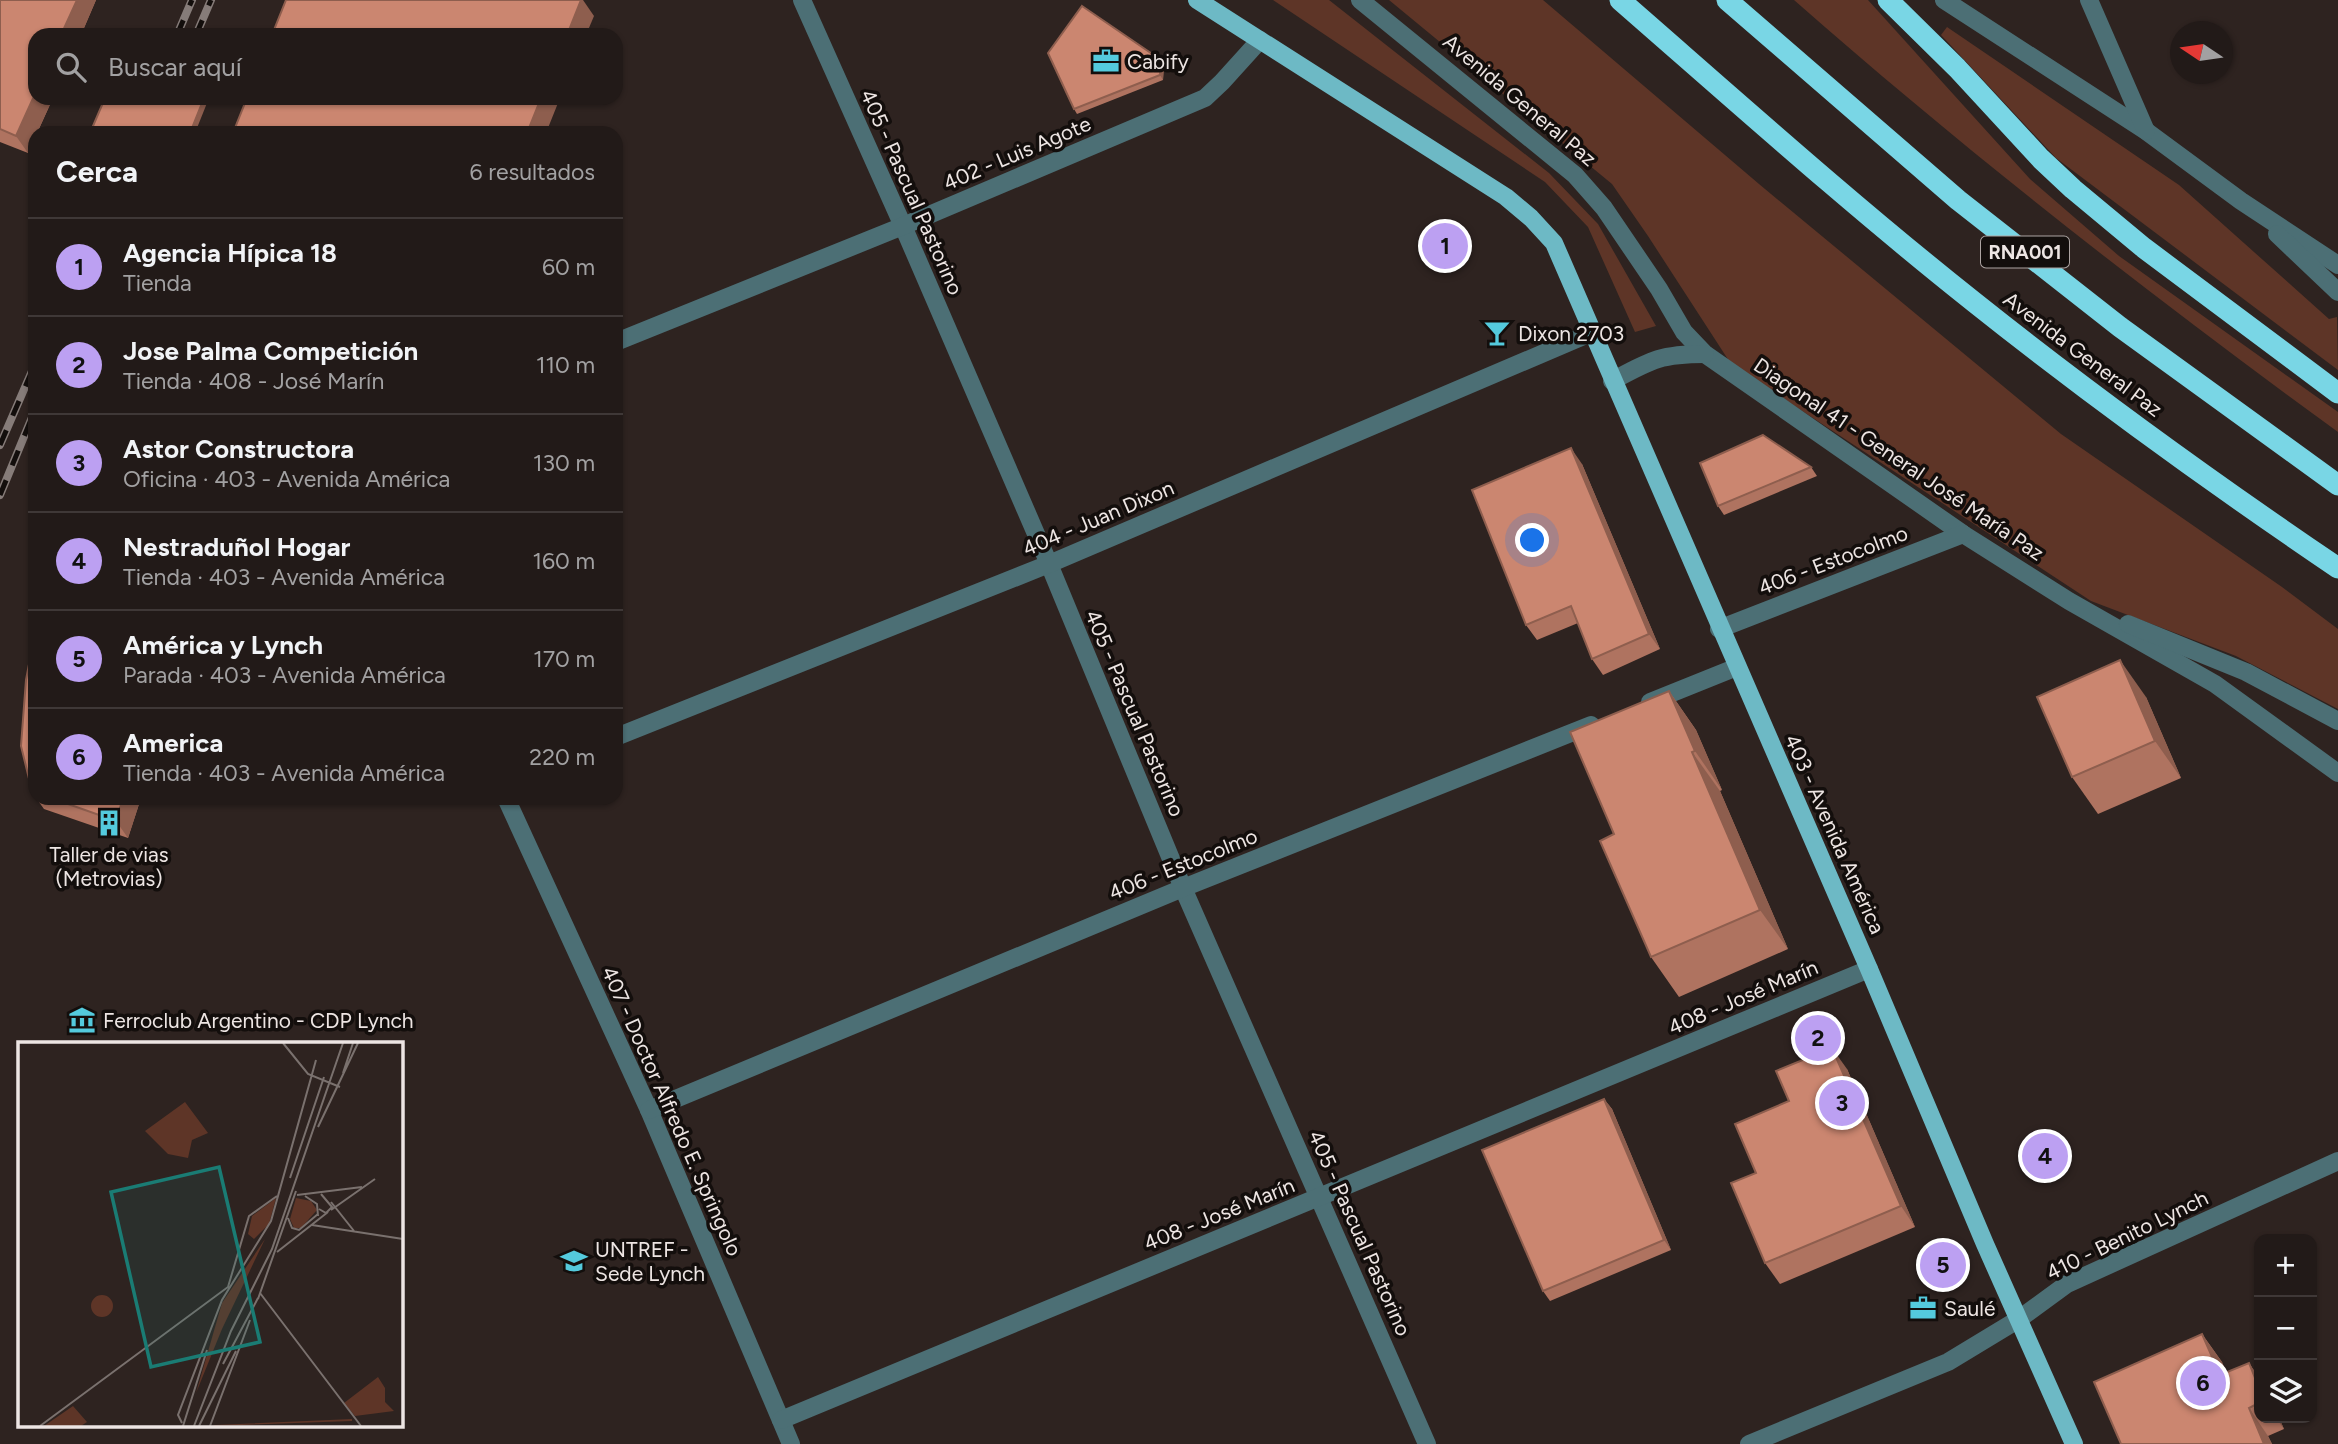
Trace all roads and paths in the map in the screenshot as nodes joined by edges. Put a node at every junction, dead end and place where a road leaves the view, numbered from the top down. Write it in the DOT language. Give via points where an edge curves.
graph roads {
  1 [pos="802,0"];
  2 [pos="1197,0"];
  3 [pos="1360,0"];
  4 [pos="1620,0"];
  5 [pos="1727,0"];
  6 [pos="1888,0"];
  7 [pos="1944,0"];
  8 [pos="2089,0"];
  9 [pos="1260,40"];
  10 [pos="2146,131"];
  11 [pos="2241,201"];
  12 [pos="903,226"];
  13 [pos="2338,265"];
  14 [pos="2338,292"];
  15 [pos="1594,332"];
  16 [pos="623,339"];
  17 [pos="1705,354"];
  18 [pos="1612,380"];
  19 [pos="2338,393"];
  20 [pos="2338,485"];
  21 [pos="1963,534"];
  22 [pos="1049,564"];
  23 [pos="2338,568"];
  24 [pos="2069,601"];
  25 [pos="1719,629"];
  26 [pos="1737,667"];
  27 [pos="1634,708"];
  28 [pos="1608,718"];
  29 [pos="2338,720"];
  30 [pos="623,734"];
  31 [pos="2338,773"];
  32 [pos="509,805"];
  33 [pos="1183,888"];
  34 [pos="1869,969"];
  35 [pos="649,1110"];
  36 [pos="2338,1161"];
  37 [pos="1319,1198"];
  38 [pos="2019,1319"];
  39 [pos="781,1420"];
  40 [pos="791,1444"];
  41 [pos="1427,1444"];
  42 [pos="1749,1444"];
  43 [pos="2074,1444"];
  1 -- 12 [label="street, 405 - Pascual Pastorino"];
  2 -- 9 [label="main road"];
  3 -- 17 [label="street, Avenida General Paz" via="1575,175 1604,208 1684,332"];
  4 -- 23 [label="highway, Avenida General Paz / RNA001" via="1995,318 2082,386"];
  5 -- 20 [label="highway, Avenida General Paz / RNA001" via="1958,200 2120,327"];
  6 -- 19 [label="highway" via="2073,189"];
  7 -- 10 [label="street"];
  8 -- 10 [label="street"];
  9 -- 12 [label="street, 402 - Luis Agote" via="1205,98"];
  9 -- 15 [label="main road, 403 - Avenida América" via="1506,197 1531,218 1554,243"];
  10 -- 11 [label="street"];
  11 -- 13 [label="street"];
  11 -- 14 [label="street"];
  12 -- 16 [label="street, 402 - Luis Agote"];
  12 -- 22 [label="street, 405 - Pascual Pastorino"];
  15 -- 18 [label="main road, 403 - Avenida América"];
  15 -- 22 [label="street, 404 - Juan Dixon"];
  17 -- 18 [label="street" via="1655,358"];
  17 -- 21 [label="street, Diagonal 41 - General José María Paz"];
  18 -- 25 [label="main road, 403 - Avenida América"];
  21 -- 24 [label="street, Diagonal 41 - General José María Paz"];
  21 -- 25 [label="street, 406 - Estocolmo"];
  22 -- 30 [label="street, 404 - Juan Dixon"];
  22 -- 33 [label="street, 405 - Pascual Pastorino"];
  24 -- 29 [label="street" via="2246,672"];
  24 -- 31 [label="street" via="2215,684"];
  25 -- 26 [label="main road, 403 - Avenida América"];
  26 -- 27 [label="street"];
  26 -- 34 [label="main road, 403 - Avenida América"];
  28 -- 33 [label="street, 406 - Estocolmo"];
  32 -- 35 [label="street, 407 - Doctor Alfredo E. Springolo"];
  33 -- 35 [label="street, 406 - Estocolmo"];
  33 -- 37 [label="street, 405 - Pascual Pastorino"];
  34 -- 37 [label="street, 408 - José Marín"];
  34 -- 38 [label="main road, 403 - Avenida América"];
  35 -- 39 [label="street, 407 - Doctor Alfredo E. Springolo"];
  36 -- 38 [label="street, 410 - Benito Lynch" via="2067,1284"];
  37 -- 39 [label="street, 408 - José Marín"];
  37 -- 41 [label="street, 405 - Pascual Pastorino"];
  38 -- 42 [label="street, 410 - Benito Lynch" via="1948,1362"];
  38 -- 43 [label="main road, 403 - Avenida América"];
  39 -- 40 [label="street, 407 - Doctor Alfredo E. Springolo"];
}
